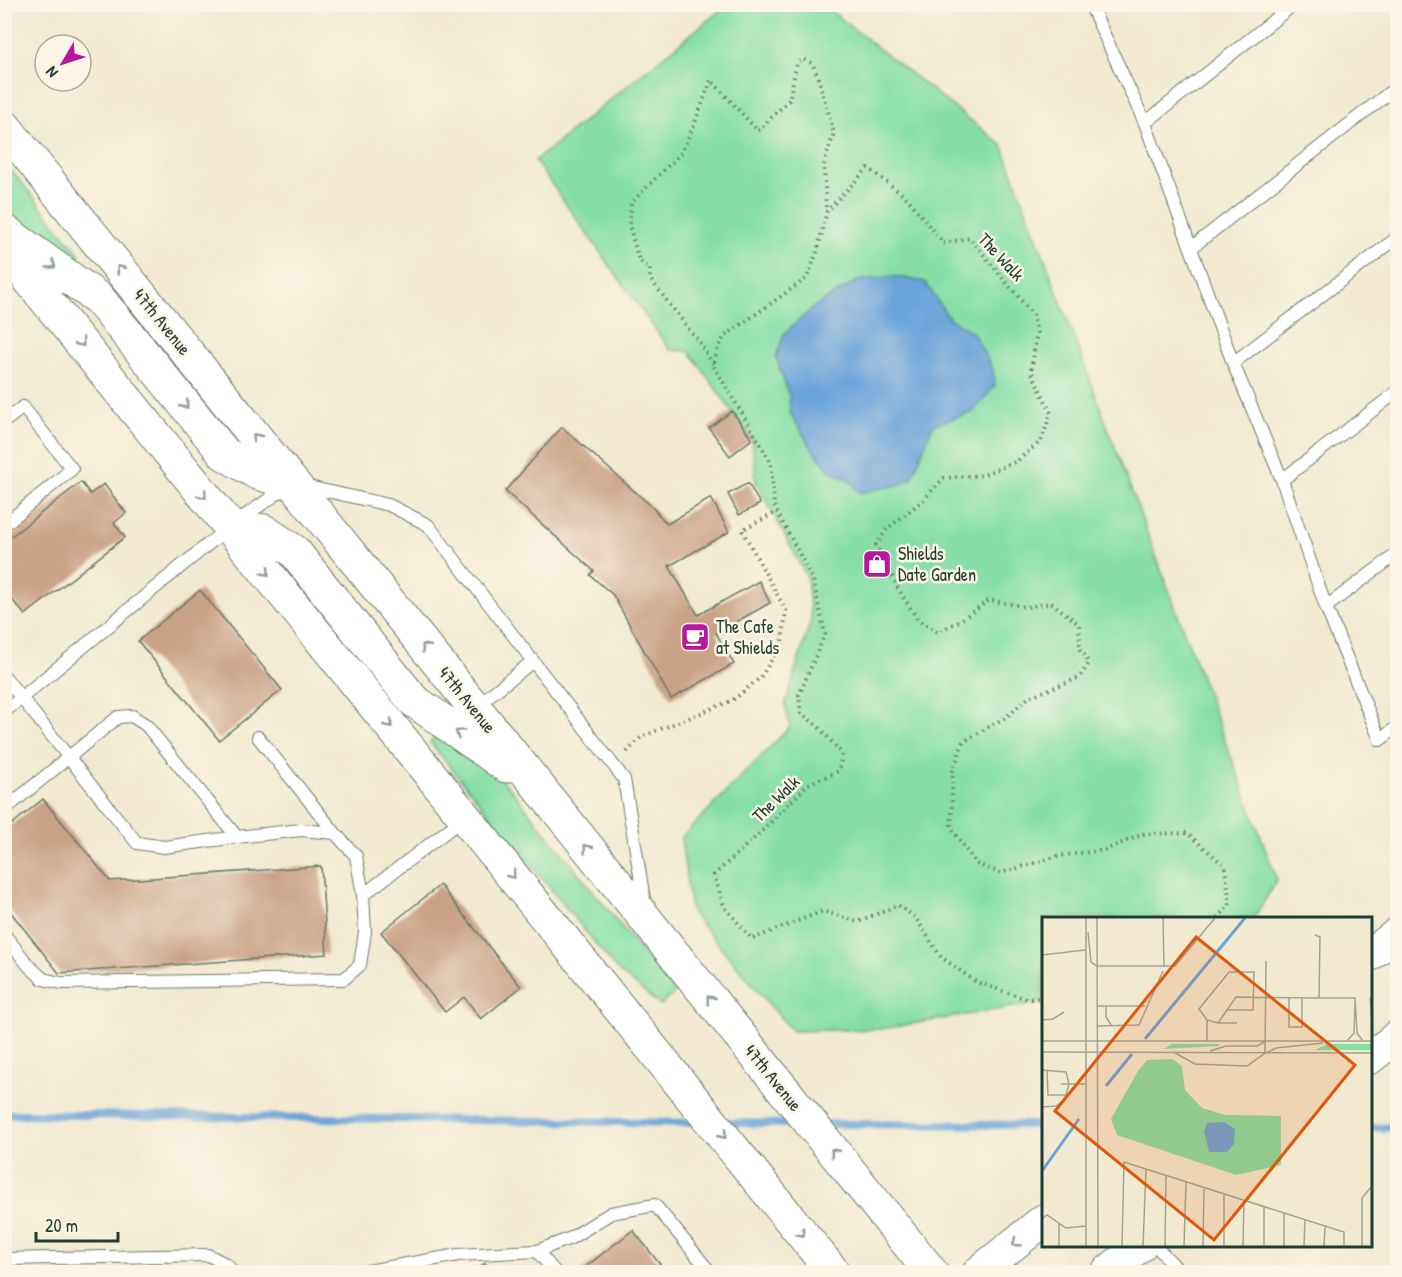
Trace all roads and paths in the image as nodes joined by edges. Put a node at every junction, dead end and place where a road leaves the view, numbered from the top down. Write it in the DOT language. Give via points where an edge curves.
graph roads {
  1 [pos="1294,4"];
  2 [pos="1094,7"];
  3 [pos="1398,86"];
  4 [pos="1145,123"];
  5 [pos="4,126"];
  6 [pos="826,211"];
  7 [pos="4,231"];
  8 [pos="1398,237"];
  9 [pos="4,248"];
  10 [pos="1191,248"];
  11 [pos="1233,363"];
  12 [pos="713,365"];
  13 [pos="1398,390"];
  14 [pos="4,422"];
  15 [pos="1282,480"];
  16 [pos="292,483"];
  17 [pos="777,512"];
  18 [pos="4,525"];
  19 [pos="229,527"];
  20 [pos="1398,553"];
  21 [pos="1326,607"];
  22 [pos="533,661"];
  23 [pos="4,676"];
  24 [pos="22,698"];
  25 [pos="474,708"];
  26 [pos="4,712"];
  27 [pos="1398,726"];
  28 [pos="258,738"];
  29 [pos="69,758"];
  30 [pos="614,766"];
  31 [pos="541,791"];
  32 [pos="4,810"];
  33 [pos="465,817"];
  34 [pos="335,833"];
  35 [pos="237,837"];
  36 [pos="363,894"];
  37 [pos="1219,917"];
  38 [pos="648,924"];
  39 [pos="1398,933"];
  40 [pos="4,934"];
  41 [pos="1372,954"];
  42 [pos="1042,998"];
  43 [pos="1398,1036"];
  44 [pos="1372,1057"];
  45 [pos="1042,1222"];
  46 [pos="1138,1247"];
  47 [pos="1158,1247"];
  48 [pos="537,1251"];
  49 [pos="4,1259"];
  50 [pos="233,1272"];
  51 [pos="362,1272"];
  52 [pos="555,1272"];
  53 [pos="710,1272"];
  54 [pos="833,1272"];
  55 [pos="931,1272"];
  56 [pos="979,1272"];
  57 [pos="1107,1272"];
  58 [pos="1180,1272"];
  1 -- 4 [label="lane"];
  2 -- 4 [label="lane"];
  3 -- 10 [label="lane"];
  4 -- 10 [label="lane"];
  16 -- 5 [label="main road, 47th Avenue, one-way"];
  6 -- 12 [label="path" via="807,278 726,336"];
  6 -- 12 [label="path, The Walk" via="824,165 834,133 812,63 802,59 797,63 789,100 758,131 711,80 681,153 631,202 629,225 639,260 650,269 651,279"];
  6 -- 37 [label="path, The Walk" via="868,168 907,198 943,243 970,238 1033,315 1037,333 1031,371 1051,413 1041,441 1017,461 983,476 944,478 886,529 876,545 918,620 938,633 989,600 1026,607 1052,603 1079,624 1080,648 1089,663 1079,678 1029,697 1006,717 963,742 952,771 951,827 976,864 1001,873 1058,856 1106,850 1143,834 1186,833 1225,866 1230,905"];
  7 -- 16 [label="main road, one-way" via="99,299 225,454 257,473"];
  8 -- 11 [label="lane"];
  9 -- 19 [label="main road, one-way"];
  10 -- 11 [label="lane"];
  11 -- 15 [label="lane"];
  12 -- 17 [label="path, The Walk" via="771,462"];
  13 -- 15 [label="lane"];
  14 -- 18 [label="lane" via="22,407 72,469"];
  15 -- 21 [label="lane"];
  16 -- 19 [label="lane"];
  16 -- 22 [label="lane" via="389,505 428,525"];
  25 -- 16 [label="main road, 47th Avenue, one-way"];
  17 -- 30 [label="path" via="742,530 786,611 782,643 761,677 733,700 641,737"];
  17 -- 42 [label="path, The Walk" via="813,580 825,634 800,695 801,713 842,754 839,771 808,784 714,875 724,906 752,939 823,911 858,921 898,904 915,917 941,957 976,982 1027,999"];
  19 -- 24 [label="lane"];
  31 -- 19 [label="main road, one-way" via="413,700 294,551 264,531"];
  19 -- 33 [label="main road, one-way"];
  20 -- 21 [label="lane"];
  21 -- 27 [label="lane" via="1380,740"];
  22 -- 25 [label="lane"];
  22 -- 30 [label="lane"];
  23 -- 24 [label="lane"];
  24 -- 26 [label="lane"];
  24 -- 29 [label="lane"];
  25 -- 31 [label="main road, 47th Avenue"];
  28 -- 34 [label="lane"];
  29 -- 32 [label="lane"];
  29 -- 35 [label="lane" via="137,843 164,847"];
  29 -- 35 [label="lane" via="118,717 132,716 146,725"];
  30 -- 38 [label="lane" via="624,779"];
  38 -- 31 [label="main road, 47th Avenue, one-way"];
  33 -- 36 [label="lane"];
  33 -- 54 [label="main road, one-way"];
  34 -- 35 [label="lane" via="301,830"];
  34 -- 36 [label="lane" via="356,856"];
  36 -- 40 [label="lane" via="365,932 360,965 344,979 61,983 43,979"];
  55 -- 38 [label="main road, 47th Avenue, one-way"];
  39 -- 41 [label="main road"];
  43 -- 44 [label="main road"];
  45 -- 56 [label="main road, one-way"];
  46 -- 57 [label="main road"];
  47 -- 58 [label="lane"];
  48 -- 51 [label="lane" via="458,1255"];
  48 -- 52 [label="lane"];
  48 -- 53 [label="lane" via="571,1238 611,1213 655,1205"];
  49 -- 50 [label="lane" via="208,1255"];
}
